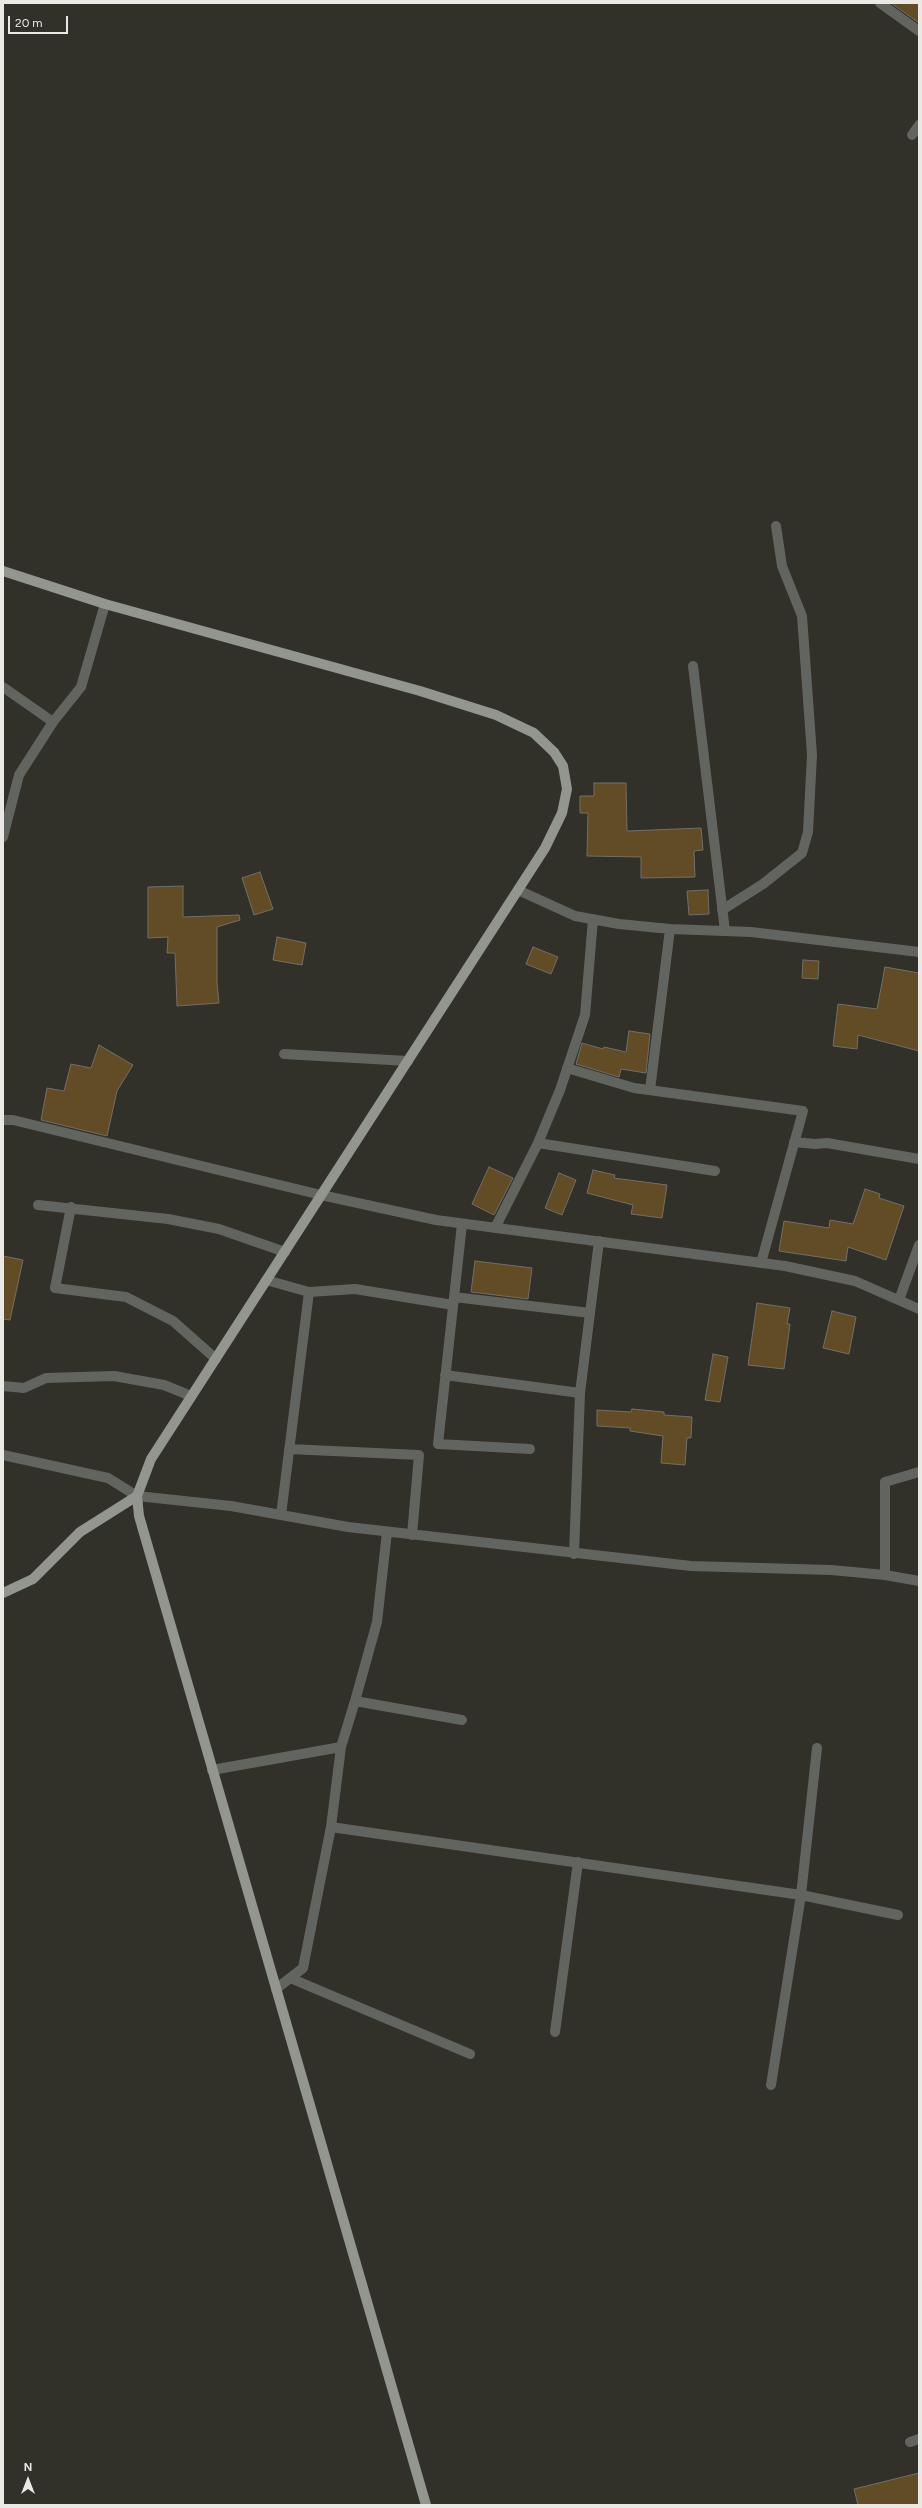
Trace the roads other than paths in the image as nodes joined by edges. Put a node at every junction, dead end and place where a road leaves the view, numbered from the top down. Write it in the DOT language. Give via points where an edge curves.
graph roads {
  1 [pos="880,3"];
  2 [pos="919,31"];
  3 [pos="919,125"];
  4 [pos="912,135"];
  5 [pos="776,526"];
  6 [pos="3,571"];
  7 [pos="105,604"];
  8 [pos="693,666"];
  9 [pos="3,687"];
  10 [pos="53,722"];
  11 [pos="3,837"];
  12 [pos="518,890"];
  13 [pos="722,910"];
  14 [pos="593,919"];
  15 [pos="670,929"];
  16 [pos="725,931"];
  17 [pos="919,952"];
  18 [pos="284,1054"];
  19 [pos="408,1061"];
  20 [pos="568,1068"];
  21 [pos="650,1090"];
  22 [pos="3,1120"];
  23 [pos="794,1142"];
  24 [pos="538,1143"];
  25 [pos="919,1159"];
  26 [pos="715,1171"];
  27 [pos="321,1195"];
  28 [pos="38,1205"];
  29 [pos="71,1207"];
  30 [pos="462,1224"];
  31 [pos="495,1228"];
  32 [pos="599,1241"];
  33 [pos="919,1245"];
  34 [pos="284,1252"];
  35 [pos="761,1263"];
  36 [pos="266,1280"];
  37 [pos="309,1292"];
  38 [pos="899,1300"];
  39 [pos="454,1301"];
  40 [pos="919,1309"];
  41 [pos="590,1313"];
  42 [pos="216,1358"];
  43 [pos="445,1375"];
  44 [pos="3,1386"];
  45 [pos="580,1393"];
  46 [pos="191,1396"];
  47 [pos="289,1449"];
  48 [pos="530,1449"];
  49 [pos="3,1455"];
  50 [pos="919,1472"];
  51 [pos="137,1496"];
  52 [pos="281,1515"];
  53 [pos="387,1532"];
  54 [pos="412,1535"];
  55 [pos="574,1554"];
  56 [pos="885,1575"];
  57 [pos="919,1581"];
  58 [pos="3,1593"];
  59 [pos="355,1701"];
  60 [pos="462,1720"];
  61 [pos="341,1747"];
  62 [pos="817,1748"];
  63 [pos="212,1770"];
  64 [pos="331,1827"];
  65 [pos="578,1862"];
  66 [pos="801,1895"];
  67 [pos="898,1915"];
  68 [pos="290,1978"];
  69 [pos="276,1989"];
  70 [pos="555,2032"];
  71 [pos="470,2054"];
  72 [pos="771,2085"];
  73 [pos="426,2505"];
  1 -- 2 [label="street"];
  3 -- 4 [label="street"];
  5 -- 13 [label="street" via="782,566 802,616 812,755 808,832 802,852 763,884"];
  6 -- 7 [label="main road"];
  7 -- 10 [label="street" via="81,687"];
  7 -- 12 [label="main road" via="420,691 496,715 534,733 554,752 563,766 567,789 559,820 545,848"];
  8 -- 13 [label="street"];
  9 -- 10 [label="street"];
  10 -- 11 [label="street" via="19,775"];
  12 -- 14 [label="street" via="575,916"];
  12 -- 19 [label="main road"];
  13 -- 16 [label="street"];
  14 -- 15 [label="street"];
  14 -- 20 [label="street" via="585,1015"];
  15 -- 16 [label="street"];
  15 -- 21 [label="street"];
  16 -- 17 [label="street"];
  18 -- 19 [label="street"];
  19 -- 27 [label="main road"];
  20 -- 21 [label="street" via="634,1088"];
  20 -- 24 [label="street"];
  21 -- 23 [label="street" via="803,1111"];
  22 -- 27 [label="street" via="21,1122"];
  23 -- 25 [label="street" via="827,1143"];
  23 -- 35 [label="street"];
  24 -- 26 [label="street"];
  24 -- 31 [label="street"];
  27 -- 30 [label="street"];
  27 -- 34 [label="main road"];
  28 -- 29 [label="street"];
  29 -- 34 [label="street" via="176,1220 219,1229"];
  29 -- 42 [label="street" via="55,1288 126,1297 173,1321"];
  30 -- 31 [label="street"];
  30 -- 39 [label="street"];
  31 -- 32 [label="street"];
  32 -- 35 [label="street"];
  32 -- 41 [label="street"];
  33 -- 38 [label="street"];
  34 -- 36 [label="main road"];
  35 -- 38 [label="street" via="854,1281"];
  36 -- 37 [label="street"];
  36 -- 42 [label="main road"];
  37 -- 39 [label="street" via="355,1289"];
  37 -- 47 [label="street"];
  38 -- 40 [label="street"];
  39 -- 41 [label="street"];
  39 -- 43 [label="street"];
  41 -- 45 [label="street"];
  42 -- 46 [label="main road"];
  43 -- 45 [label="street"];
  43 -- 48 [label="street" via="438,1444"];
  44 -- 46 [label="street" via="24,1388 46,1378 114,1376 164,1385"];
  45 -- 55 [label="street"];
  46 -- 51 [label="main road" via="151,1459"];
  47 -- 52 [label="street"];
  47 -- 54 [label="street" via="419,1455"];
  49 -- 51 [label="street" via="108,1478"];
  50 -- 56 [label="street" via="885,1482"];
  51 -- 52 [label="street" via="231,1506"];
  51 -- 58 [label="main road" via="80,1532 33,1579"];
  51 -- 63 [label="main road" via="138,1516"];
  52 -- 53 [label="street"];
  53 -- 54 [label="street"];
  53 -- 59 [label="street" via="377,1622"];
  54 -- 55 [label="street"];
  55 -- 56 [label="street" via="690,1566 831,1570"];
  56 -- 57 [label="street"];
  59 -- 60 [label="street"];
  59 -- 61 [label="street"];
  61 -- 63 [label="street"];
  61 -- 64 [label="street"];
  62 -- 66 [label="street"];
  63 -- 69 [label="main road"];
  64 -- 65 [label="street"];
  64 -- 68 [label="street" via="302,1968"];
  65 -- 66 [label="street"];
  65 -- 70 [label="street"];
  66 -- 67 [label="street"];
  66 -- 72 [label="street"];
  68 -- 69 [label="street"];
  68 -- 71 [label="street"];
  69 -- 73 [label="main road"];
}
